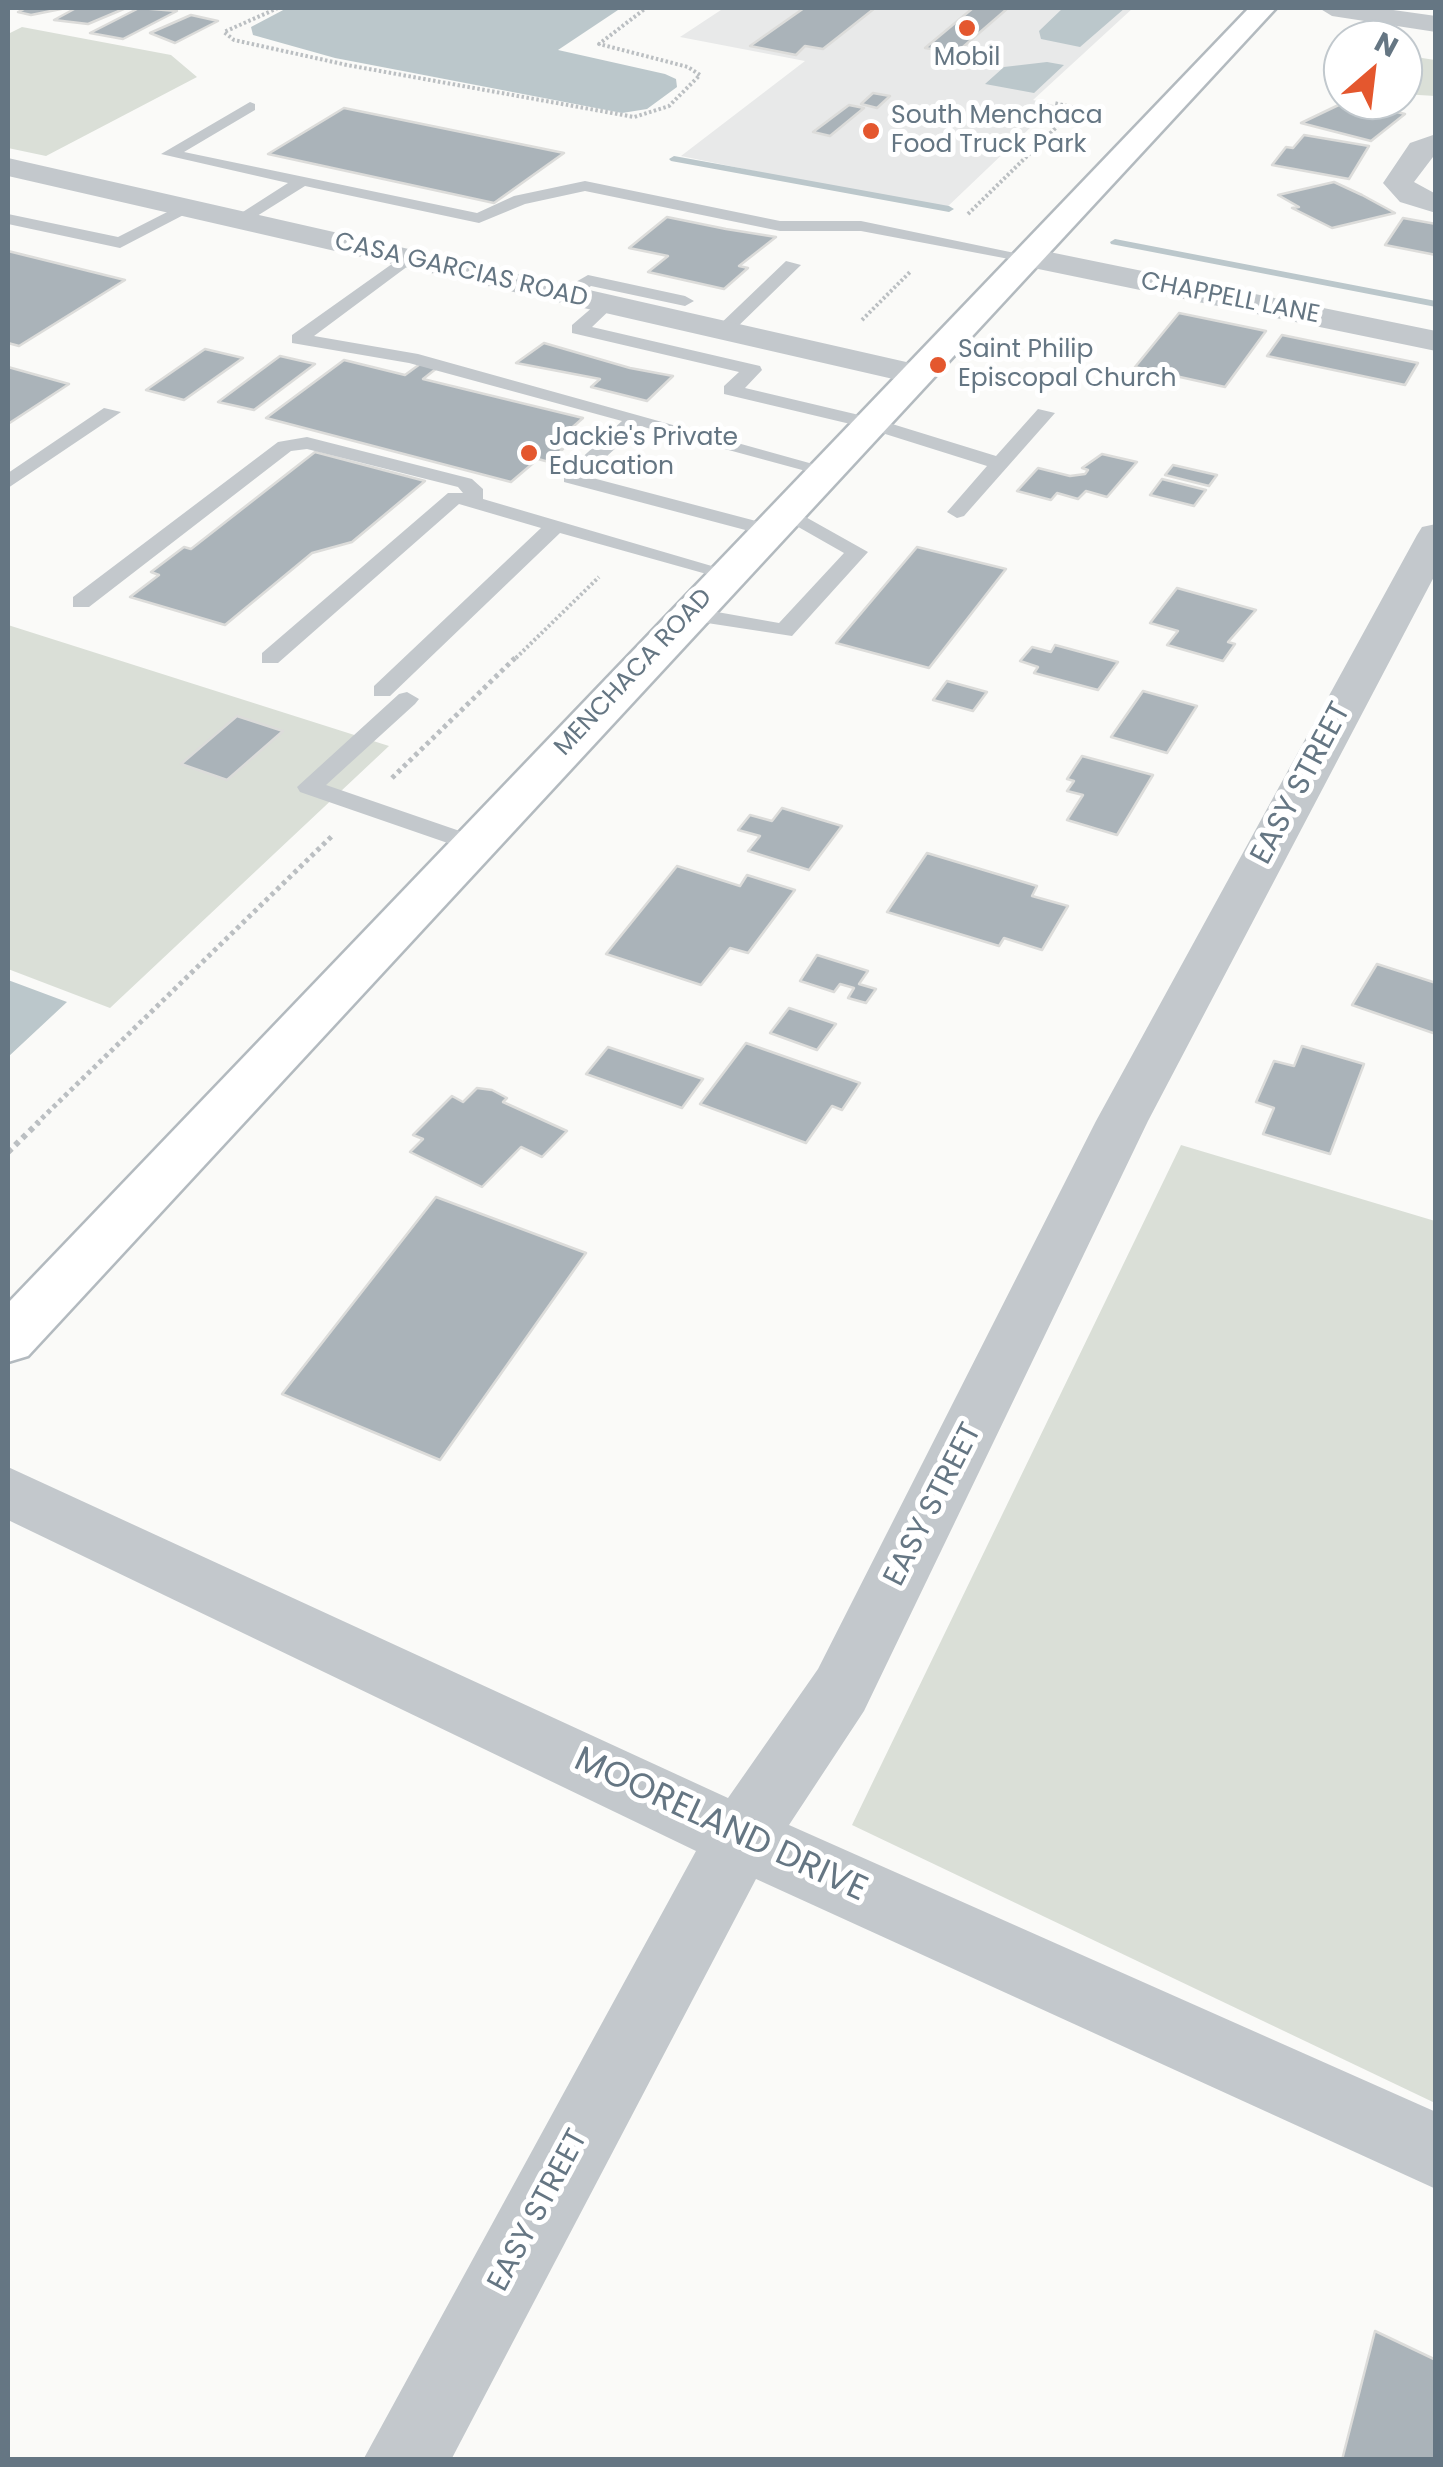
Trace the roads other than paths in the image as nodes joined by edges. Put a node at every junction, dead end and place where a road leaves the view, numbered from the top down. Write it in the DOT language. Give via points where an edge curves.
graph roads {
  1 [pos="1263,8"];
  2 [pos="1332,8"];
  3 [pos="1436,24"];
  4 [pos="250,107"];
  5 [pos="1436,142"];
  6 [pos="11,171"];
  7 [pos="302,182"];
  8 [pos="1436,204"];
  9 [pos="187,208"];
  10 [pos="8,219"];
  11 [pos="241,221"];
  12 [pos="406,258"];
  13 [pos="1024,258"];
  14 [pos="792,264"];
  15 [pos="566,295"];
  16 [pos="685,301"];
  17 [pos="606,304"];
  18 [pos="723,331"];
  19 [pos="1436,341"];
  20 [pos="780,344"];
  21 [pos="753,370"];
  22 [pos="915,374"];
  23 [pos="111,412"];
  24 [pos="1045,413"];
  25 [pos="636,419"];
  26 [pos="869,424"];
  27 [pos="1001,464"];
  28 [pos="828,471"];
  29 [pos="8,482"];
  30 [pos="473,502"];
  31 [pos="957,512"];
  32 [pos="777,521"];
  33 [pos="556,525"];
  34 [pos="1436,535"];
  35 [pos="728,574"];
  36 [pos="81,602"];
  37 [pos="689,614"];
  38 [pos="270,658"];
  39 [pos="474,844"];
  40 [pos="8,1340"];
  41 [pos="8,1492"];
  42 [pos="741,1838"];
  43 [pos="1436,2151"];
  44 [pos="405,2460"];
  1 -- 13 [label="main road, MENCHACA ROAD"];
  2 -- 3 [label="street"];
  4 -- 7 [label="lane" via="169,154"];
  5 -- 8 [label="street" via="1420,149 1398,183 1411,196"];
  6 -- 9 [label="street, CASA GARCIAS ROAD"];
  7 -- 11 [label="lane"];
  7 -- 13 [label="lane" via="480,218 520,200 586,186 780,226 860,226"];
  9 -- 10 [label="lane" via="120,243"];
  9 -- 11 [label="street, CASA GARCIAS ROAD"];
  11 -- 12 [label="street, CASA GARCIAS ROAD"];
  12 -- 15 [label="street, CASA GARCIAS ROAD"];
  12 -- 25 [label="lane" via="298,338 411,358"];
  13 -- 19 [label="street, CHAPPELL LANE"];
  13 -- 22 [label="main road, MENCHACA ROAD"];
  14 -- 18 [label="lane"];
  15 -- 16 [label="lane" via="588,280"];
  15 -- 17 [label="street, CASA GARCIAS ROAD"];
  17 -- 18 [label="street, CASA GARCIAS ROAD"];
  17 -- 21 [label="lane" via="578,329"];
  18 -- 20 [label="street, CASA GARCIAS ROAD"];
  20 -- 21 [label="lane"];
  20 -- 22 [label="street, CASA GARCIAS ROAD"];
  21 -- 26 [label="lane" via="731,390"];
  22 -- 26 [label="main road, MENCHACA ROAD"];
  23 -- 29 [label="lane"];
  24 -- 27 [label="lane"];
  25 -- 28 [label="lane"];
  25 -- 32 [label="lane" via="571,478"];
  26 -- 27 [label="lane"];
  26 -- 28 [label="main road, MENCHACA ROAD"];
  27 -- 31 [label="lane"];
  28 -- 32 [label="main road, MENCHACA ROAD"];
  30 -- 33 [label="lane"];
  30 -- 36 [label="lane" via="473,488 465,482 307,443 285,446"];
  30 -- 38 [label="lane" via="455,497"];
  32 -- 35 [label="main road, MENCHACA ROAD"];
  32 -- 37 [label="lane" via="857,552 784,631"];
  33 -- 35 [label="lane"];
  33 -- 39 [label="lane" via="309,787"];
  34 -- 42 [label="street, EASY STREET" via="1122,1121 841,1690"];
  35 -- 37 [label="main road, MENCHACA ROAD"];
  37 -- 39 [label="main road, MENCHACA ROAD"];
  39 -- 40 [label="main road, MENCHACA ROAD"];
  41 -- 42 [label="street, MOORELAND DRIVE"];
  42 -- 43 [label="street, MOORELAND DRIVE"];
  42 -- 44 [label="street, EASY STREET"];
}
